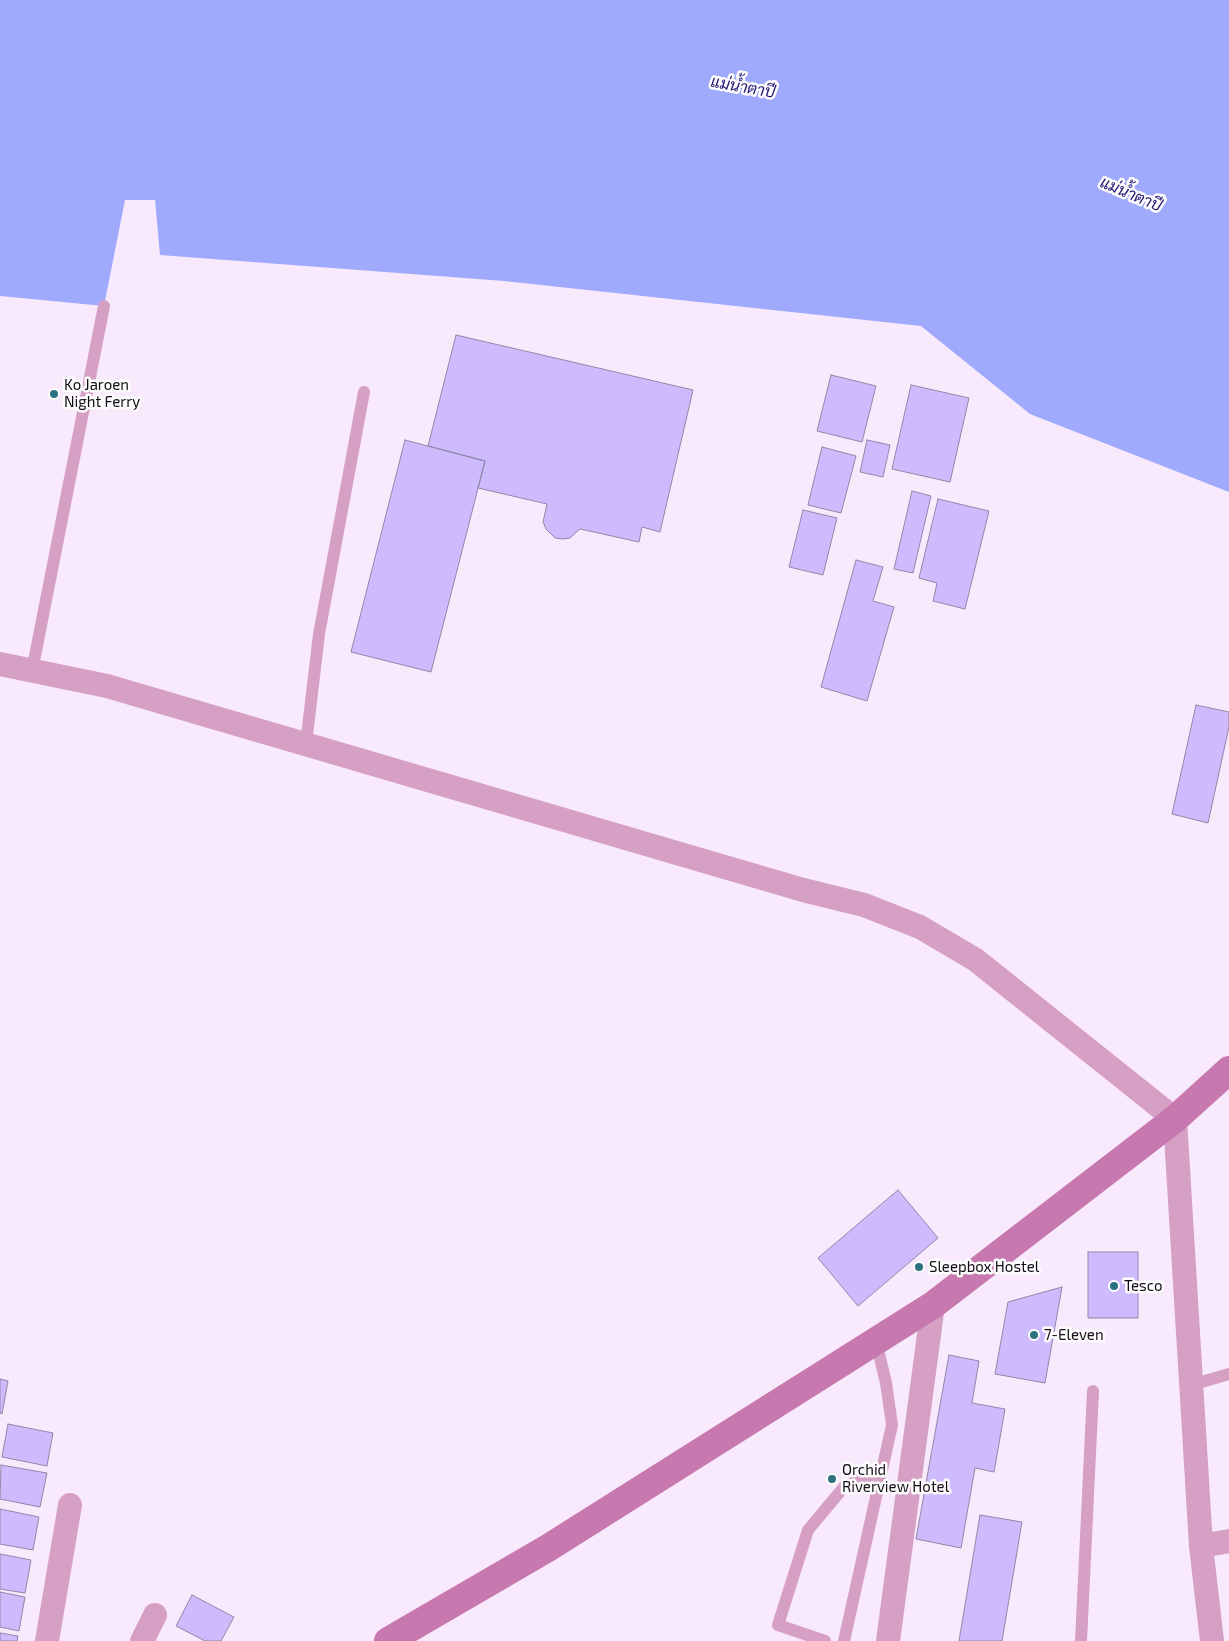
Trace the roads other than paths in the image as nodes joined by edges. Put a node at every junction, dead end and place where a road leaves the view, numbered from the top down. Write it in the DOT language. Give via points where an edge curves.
graph roads {
  1 [pos="104,306"];
  2 [pos="364,392"];
  3 [pos="0,664"];
  4 [pos="32,671"];
  5 [pos="306,744"];
  6 [pos="1229,1070"];
  7 [pos="1175,1119"];
  8 [pos="933,1305"];
  9 [pos="876,1341"];
  10 [pos="1229,1374"];
  11 [pos="1191,1385"];
  12 [pos="1093,1390"];
  13 [pos="882,1470"];
  14 [pos="70,1505"];
  15 [pos="1229,1541"];
  16 [pos="1201,1546"];
  17 [pos="155,1615"];
  18 [pos="47,1641"];
  19 [pos="142,1641"];
  20 [pos="388,1641"];
  21 [pos="825,1641"];
  22 [pos="844,1641"];
  23 [pos="888,1641"];
  24 [pos="1081,1641"];
  25 [pos="1212,1641"];
  1 -- 4 [label="lane"];
  2 -- 5 [label="lane" via="318,634"];
  3 -- 4 [label="street"];
  4 -- 5 [label="street" via="107,686"];
  5 -- 7 [label="street" via="864,905 920,927 976,960"];
  6 -- 7 [label="main road"];
  7 -- 8 [label="main road"];
  7 -- 11 [label="street"];
  8 -- 9 [label="main road"];
  8 -- 23 [label="street"];
  9 -- 13 [label="lane" via="892,1425"];
  9 -- 20 [label="main road" via="548,1548"];
  10 -- 11 [label="lane"];
  11 -- 16 [label="street"];
  12 -- 24 [label="lane"];
  13 -- 21 [label="lane" via="844,1487 808,1530 778,1625"];
  13 -- 22 [label="lane"];
  14 -- 18 [label="street"];
  15 -- 16 [label="street"];
  16 -- 25 [label="street"];
  17 -- 19 [label="street"];
}
